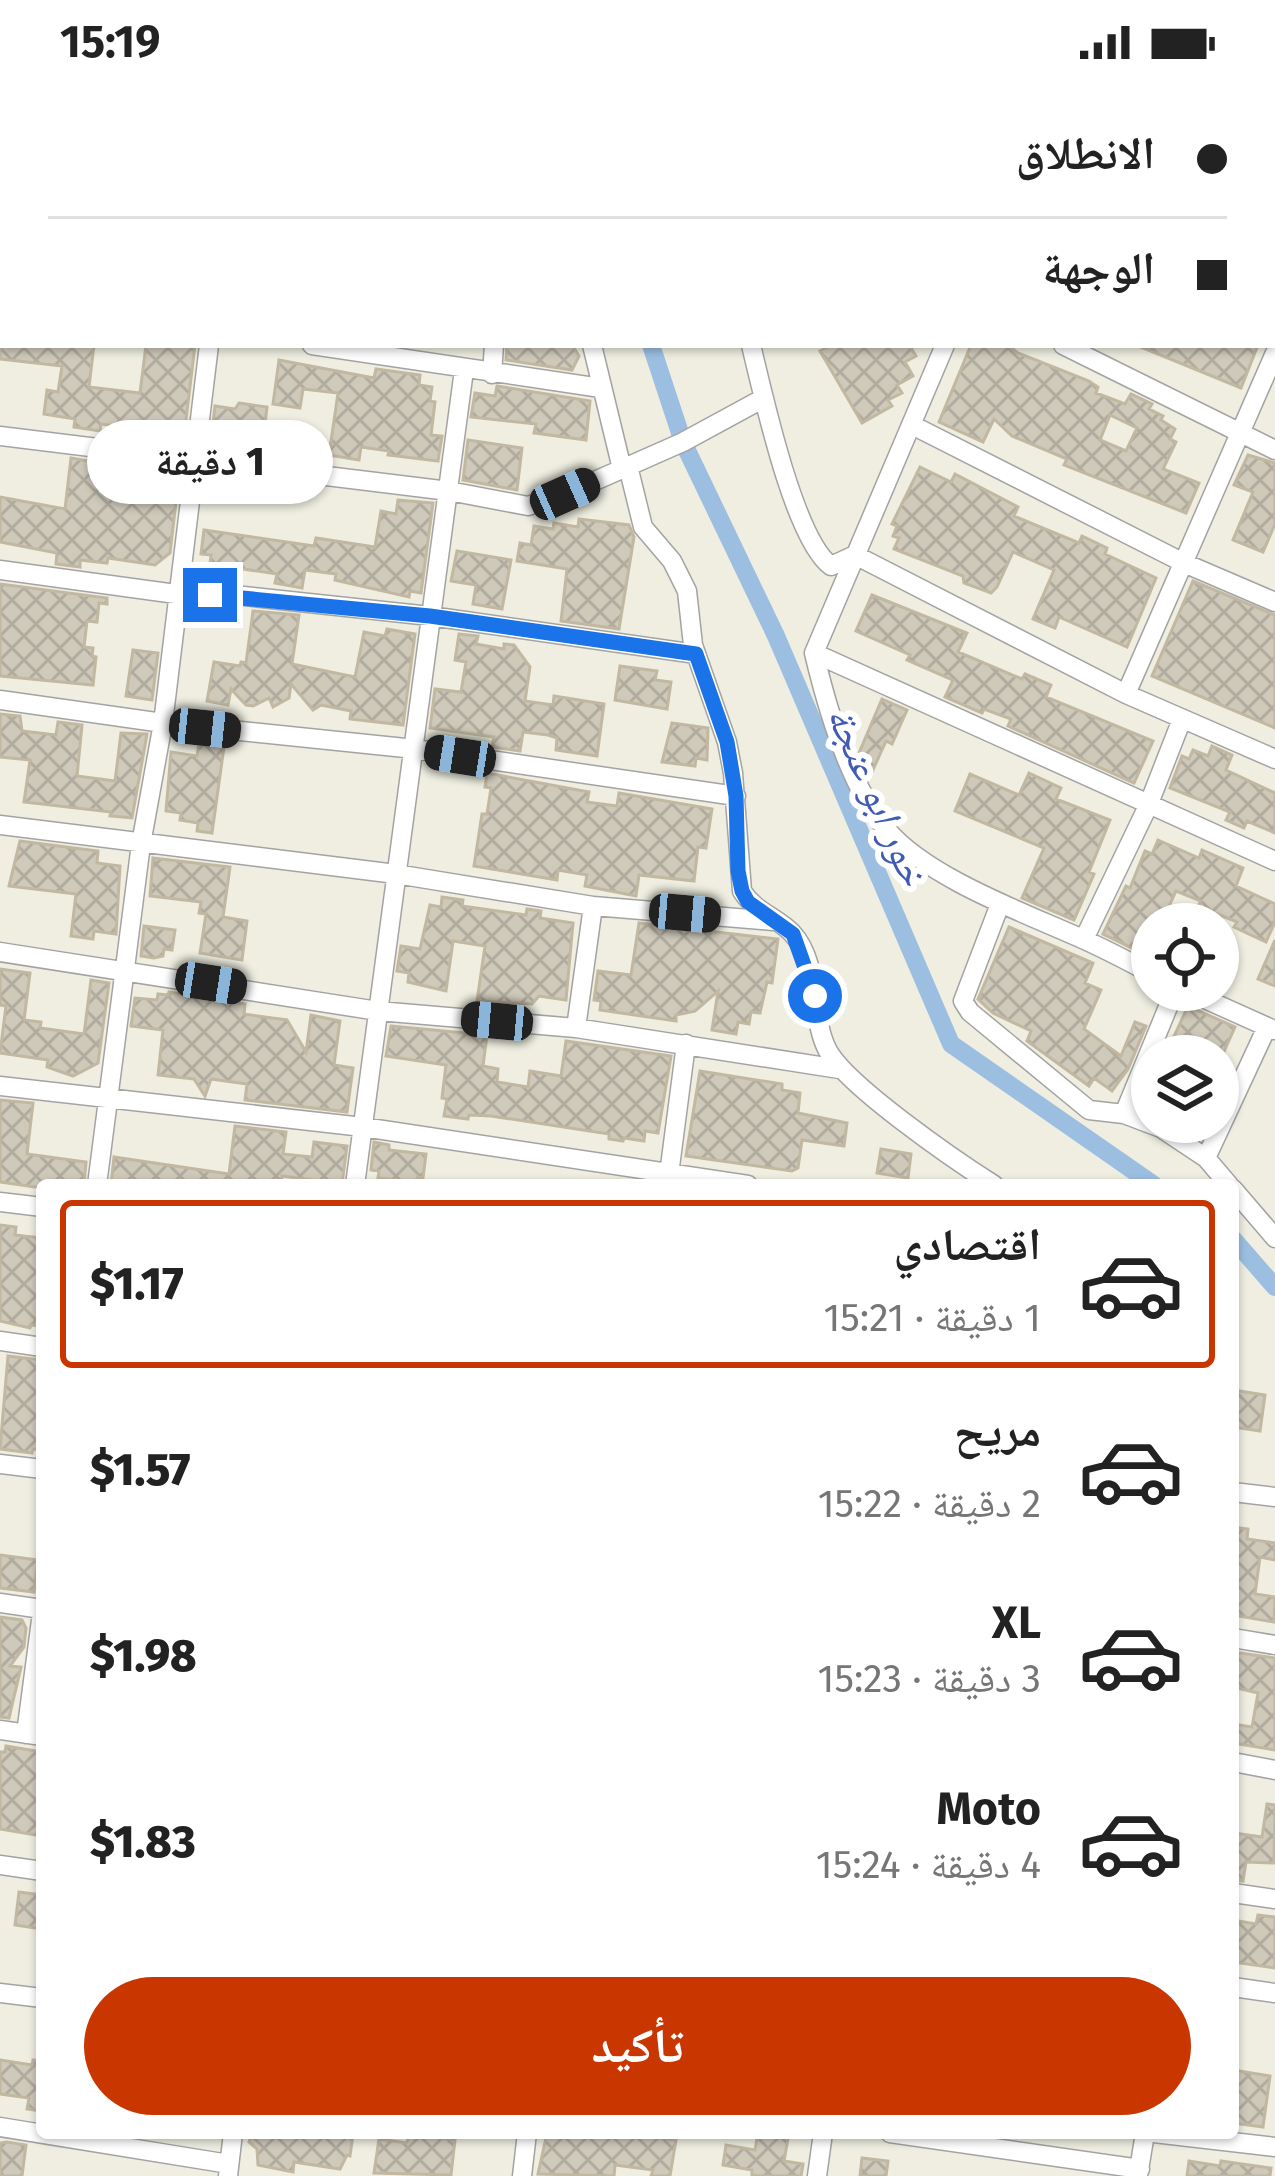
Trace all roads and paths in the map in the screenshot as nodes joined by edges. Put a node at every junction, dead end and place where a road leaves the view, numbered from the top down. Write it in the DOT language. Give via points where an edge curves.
graph roads {
  1 [pos="209,348"];
  2 [pos="330,348"];
  3 [pos="494,348"];
  4 [pos="593,348"];
  5 [pos="752,348"];
  6 [pos="945,348"];
  7 [pos="1069,348"];
  8 [pos="1275,353"];
  9 [pos="464,370"];
  10 [pos="492,374"];
  11 [pos="601,388"];
  12 [pos="764,398"];
  13 [pos="912,425"];
  14 [pos="0,436"];
  15 [pos="1240,436"];
  16 [pos="1275,450"];
  17 [pos="197,460"];
  18 [pos="625,468"];
  19 [pos="449,491"];
  20 [pos="855,555"];
  21 [pos="1184,563"];
  22 [pos="0,570"];
  23 [pos="176,594"];
  24 [pos="1275,602"];
  25 [pos="430,616"];
  26 [pos="814,653"];
  27 [pos="696,654"];
  28 [pos="1126,694"];
  29 [pos="0,700"];
  30 [pos="1182,719"];
  31 [pos="163,723"];
  32 [pos="415,749"];
  33 [pos="1275,759"];
  34 [pos="736,796"];
  35 [pos="1148,806"];
  36 [pos="0,825"];
  37 [pos="141,844"];
  38 [pos="1275,861"];
  39 [pos="396,874"];
  40 [pos="1000,904"];
  41 [pos="593,906"];
  42 [pos="773,921"];
  43 [pos="1084,939"];
  44 [pos="0,952"];
  45 [pos="1131,963"];
  46 [pos="127,969"];
  47 [pos="378,1011"];
  48 [pos="1166,1011"];
  49 [pos="1233,1011"];
  50 [pos="576,1028"];
  51 [pos="1271,1028"];
  52 [pos="686,1044"];
  53 [pos="839,1069"];
  54 [pos="0,1086"];
  55 [pos="108,1101"];
  56 [pos="1124,1114"];
  57 [pos="363,1127"];
  58 [pos="1206,1158"];
  59 [pos="98,1179"];
  60 [pos="357,1179"];
  61 [pos="662,1179"];
  62 [pos="668,1179"];
  63 [pos="986,1179"];
  64 [pos="1224,1179"];
  65 [pos="1239,1196"];
  66 [pos="0,1202"];
  67 [pos="36,1206"];
  68 [pos="1275,1238"];
  69 [pos="0,1341"];
  70 [pos="36,1346"];
  71 [pos="0,1464"];
  72 [pos="36,1468"];
  73 [pos="1239,1493"];
  74 [pos="1275,1498"];
  75 [pos="0,1603"];
  76 [pos="36,1610"];
  77 [pos="1239,1639"];
  78 [pos="1275,1645"];
  79 [pos="36,1704"];
  80 [pos="0,1730"];
  81 [pos="34,1735"];
  82 [pos="1239,1763"];
  83 [pos="1275,1770"];
  84 [pos="0,1865"];
  85 [pos="36,1870"];
  86 [pos="1239,1894"];
  87 [pos="1275,1899"];
  88 [pos="1239,1989"];
  89 [pos="1275,1993"];
  90 [pos="0,1994"];
  91 [pos="36,1997"];
  92 [pos="0,2127"];
  93 [pos="36,2134"];
  94 [pos="64,2139"];
  95 [pos="232,2139"];
  96 [pos="526,2139"];
  97 [pos="822,2139"];
  98 [pos="928,2139"];
  99 [pos="1148,2139"];
  100 [pos="1208,2139"];
  101 [pos="1275,2146"];
  102 [pos="229,2170"];
  103 [pos="1139,2172"];
  104 [pos="522,2176"];
  105 [pos="817,2176"];
  1 -- 17 [label="street"];
  2 -- 9 [label="street"];
  3 -- 10 [label="street"];
  4 -- 11 [label="street"];
  5 -- 12 [label="street"];
  6 -- 13 [label="street"];
  7 -- 15 [label="street"];
  8 -- 15 [label="street"];
  9 -- 10 [label="street"];
  9 -- 19 [label="street"];
  10 -- 11 [label="street"];
  11 -- 18 [label="street"];
  12 -- 18 [label="street"];
  12 -- 20 [label="street" via="812,547 831,566"];
  13 -- 20 [label="street"];
  13 -- 21 [label="street"];
  14 -- 17 [label="street"];
  15 -- 16 [label="street"];
  15 -- 21 [label="street"];
  17 -- 19 [label="street"];
  17 -- 23 [label="street"];
  18 -- 19 [label="street" via="528,506"];
  18 -- 27 [label="street" via="643,527 682,575"];
  19 -- 25 [label="street"];
  20 -- 26 [label="street"];
  20 -- 28 [label="street"];
  21 -- 24 [label="street"];
  21 -- 28 [label="street"];
  22 -- 23 [label="street"];
  23 -- 25 [label="street"];
  23 -- 31 [label="street"];
  25 -- 27 [label="street"];
  25 -- 32 [label="street"];
  26 -- 35 [label="street"];
  26 -- 40 [label="street" via="871,810 909,850"];
  27 -- 34 [label="street"];
  28 -- 30 [label="street"];
  29 -- 31 [label="street"];
  30 -- 33 [label="street"];
  30 -- 35 [label="street"];
  31 -- 32 [label="street"];
  31 -- 37 [label="street"];
  32 -- 34 [label="street"];
  32 -- 39 [label="street"];
  34 -- 42 [label="street" via="742,891"];
  35 -- 38 [label="street"];
  35 -- 43 [label="street"];
  36 -- 37 [label="street"];
  37 -- 39 [label="street"];
  37 -- 46 [label="street"];
  39 -- 41 [label="street"];
  39 -- 47 [label="street"];
  40 -- 43 [label="street"];
  40 -- 56 [label="street" via="963,1001 983,1027 1089,1111"];
  41 -- 42 [label="street"];
  41 -- 50 [label="street"];
  42 -- 53 [label="street" via="793,934 808,966 822,1037"];
  43 -- 45 [label="street"];
  44 -- 46 [label="street"];
  46 -- 47 [label="street"];
  46 -- 55 [label="street"];
  47 -- 50 [label="street"];
  47 -- 57 [label="street"];
  48 -- 56 [label="street"];
  49 -- 51 [label="street"];
  50 -- 52 [label="street"];
  51 -- 58 [label="street"];
  52 -- 53 [label="street"];
  52 -- 62 [label="street"];
  53 -- 63 [label="street"];
  54 -- 55 [label="street"];
  55 -- 57 [label="street"];
  55 -- 59 [label="street"];
  56 -- 58 [label="street"];
  57 -- 60 [label="street"];
  57 -- 61 [label="street"];
  58 -- 64 [label="street"];
  65 -- 68 [label="street"];
  66 -- 67 [label="street"];
  69 -- 70 [label="street"];
  71 -- 72 [label="street"];
  73 -- 74 [label="street"];
  75 -- 76 [label="street"];
  77 -- 78 [label="street"];
  79 -- 81 [label="street"];
  80 -- 81 [label="street"];
  82 -- 83 [label="street"];
  84 -- 85 [label="street"];
  86 -- 87 [label="street"];
  88 -- 89 [label="street"];
  90 -- 91 [label="street"];
  92 -- 93 [label="street"];
  94 -- 102 [label="street"];
  95 -- 102 [label="street"];
  96 -- 104 [label="street"];
  97 -- 105 [label="street"];
  98 -- 103 [label="street"];
  99 -- 103 [label="street"];
  100 -- 101 [label="street"];
}
